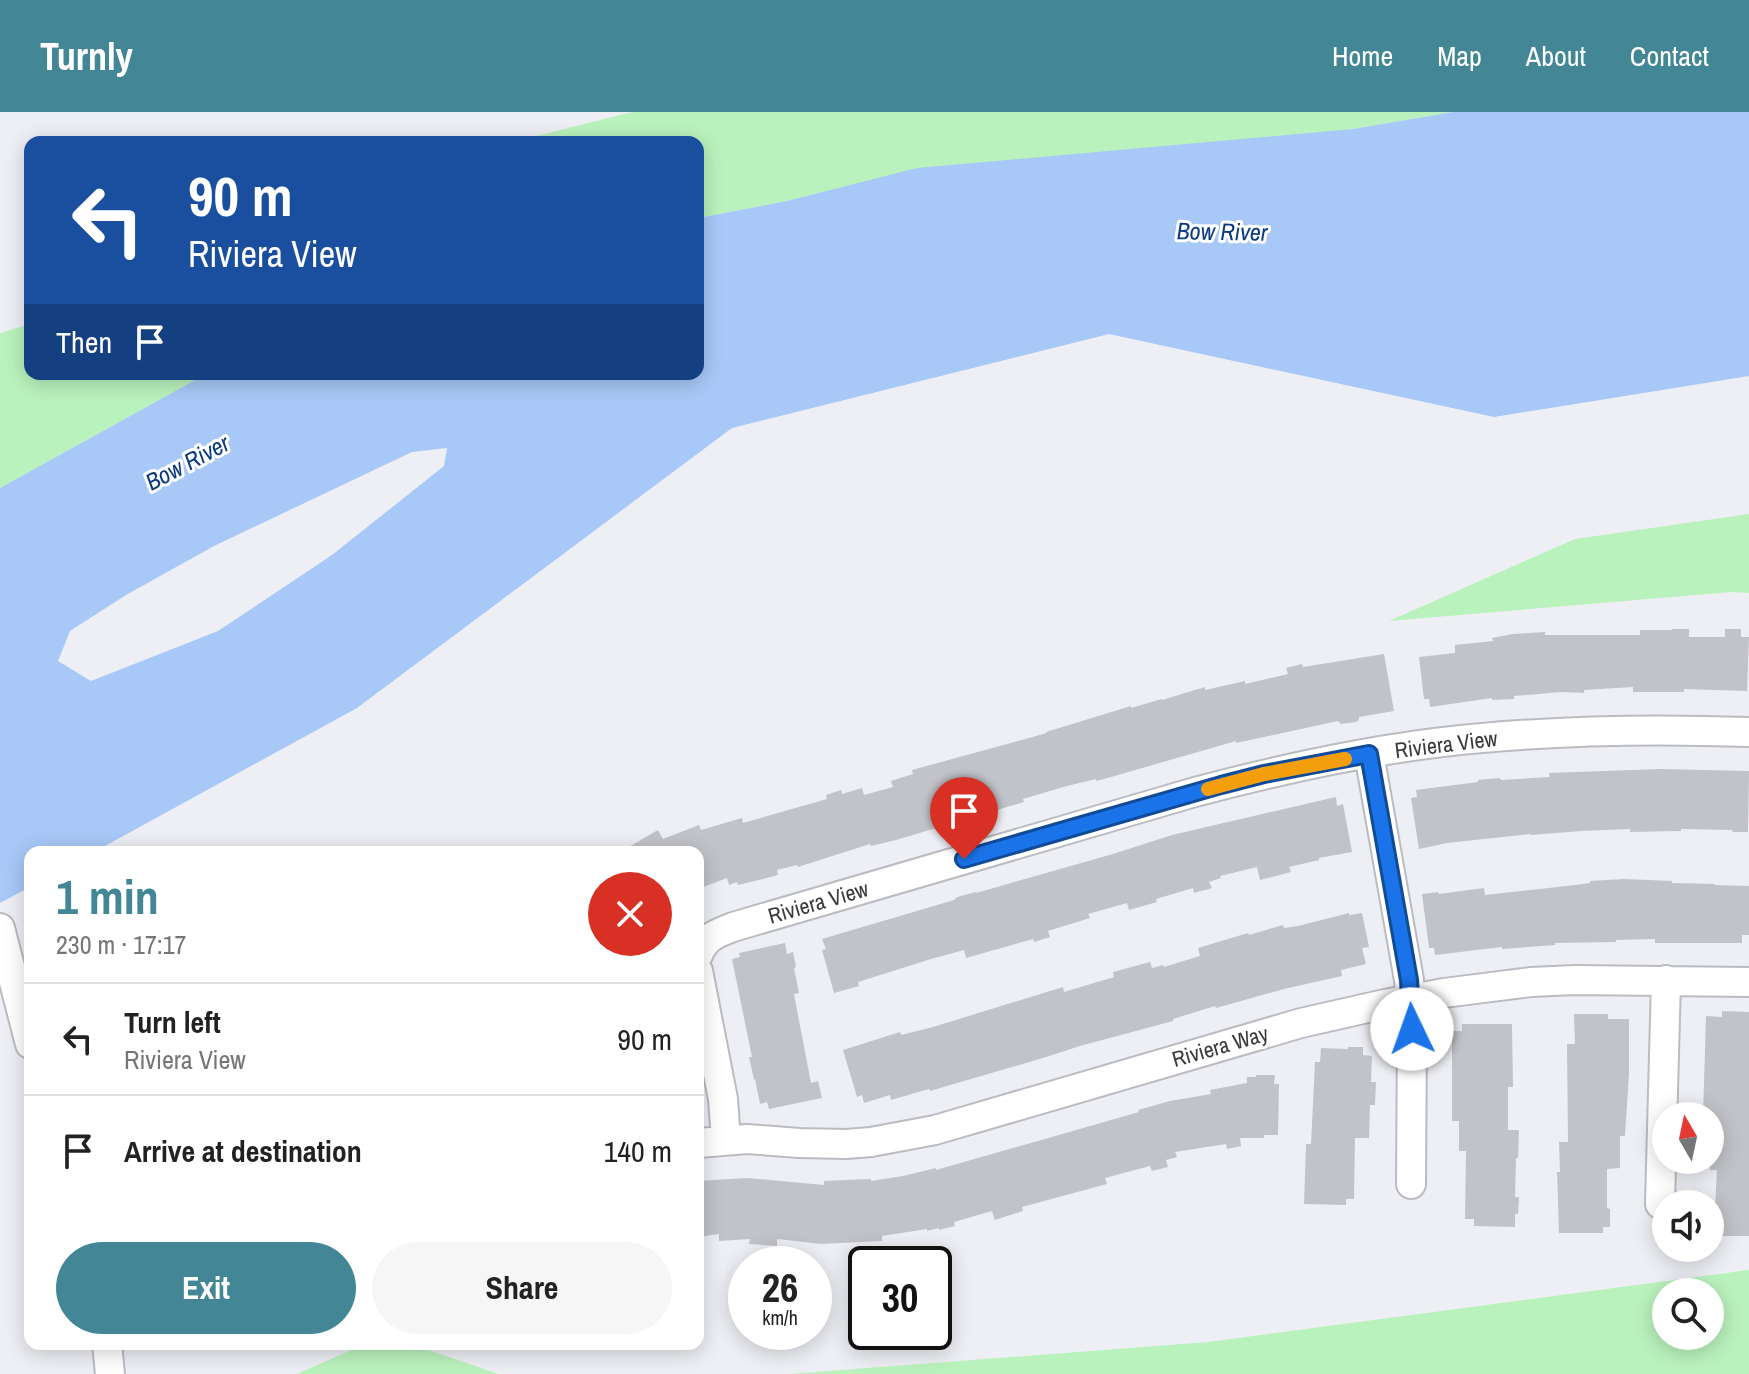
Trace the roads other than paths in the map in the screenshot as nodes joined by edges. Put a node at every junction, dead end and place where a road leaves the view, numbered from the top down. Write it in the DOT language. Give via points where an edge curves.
graph roads {
  1 [pos="1749,732"];
  2 [pos="1369,754"];
  3 [pos="0,928"];
  4 [pos="704,945"];
  5 [pos="1666,980"];
  6 [pos="1749,982"];
  7 [pos="1411,999"];
  8 [pos="704,1002"];
  9 [pos="24,1021"];
  10 [pos="712,1141"];
  11 [pos="1411,1184"];
  12 [pos="1660,1190"];
  13 [pos="108,1350"];
  14 [pos="110,1374"];
  1 -- 2 [label="street, Riviera View" via="1582,731"];
  2 -- 4 [label="street, Riviera View" via="1195,792 733,927"];
  2 -- 7 [label="street"];
  3 -- 9 [label="street"];
  5 -- 6 [label="street, Riviera Way"];
  5 -- 7 [label="street, Riviera Way" via="1531,982"];
  5 -- 12 [label="street"];
  7 -- 10 [label="street, Riviera Way" via="1301,1023 935,1130 846,1144"];
  7 -- 11 [label="street"];
  8 -- 10 [label="street" via="723,1099"];
  13 -- 14 [label="street"];
}
